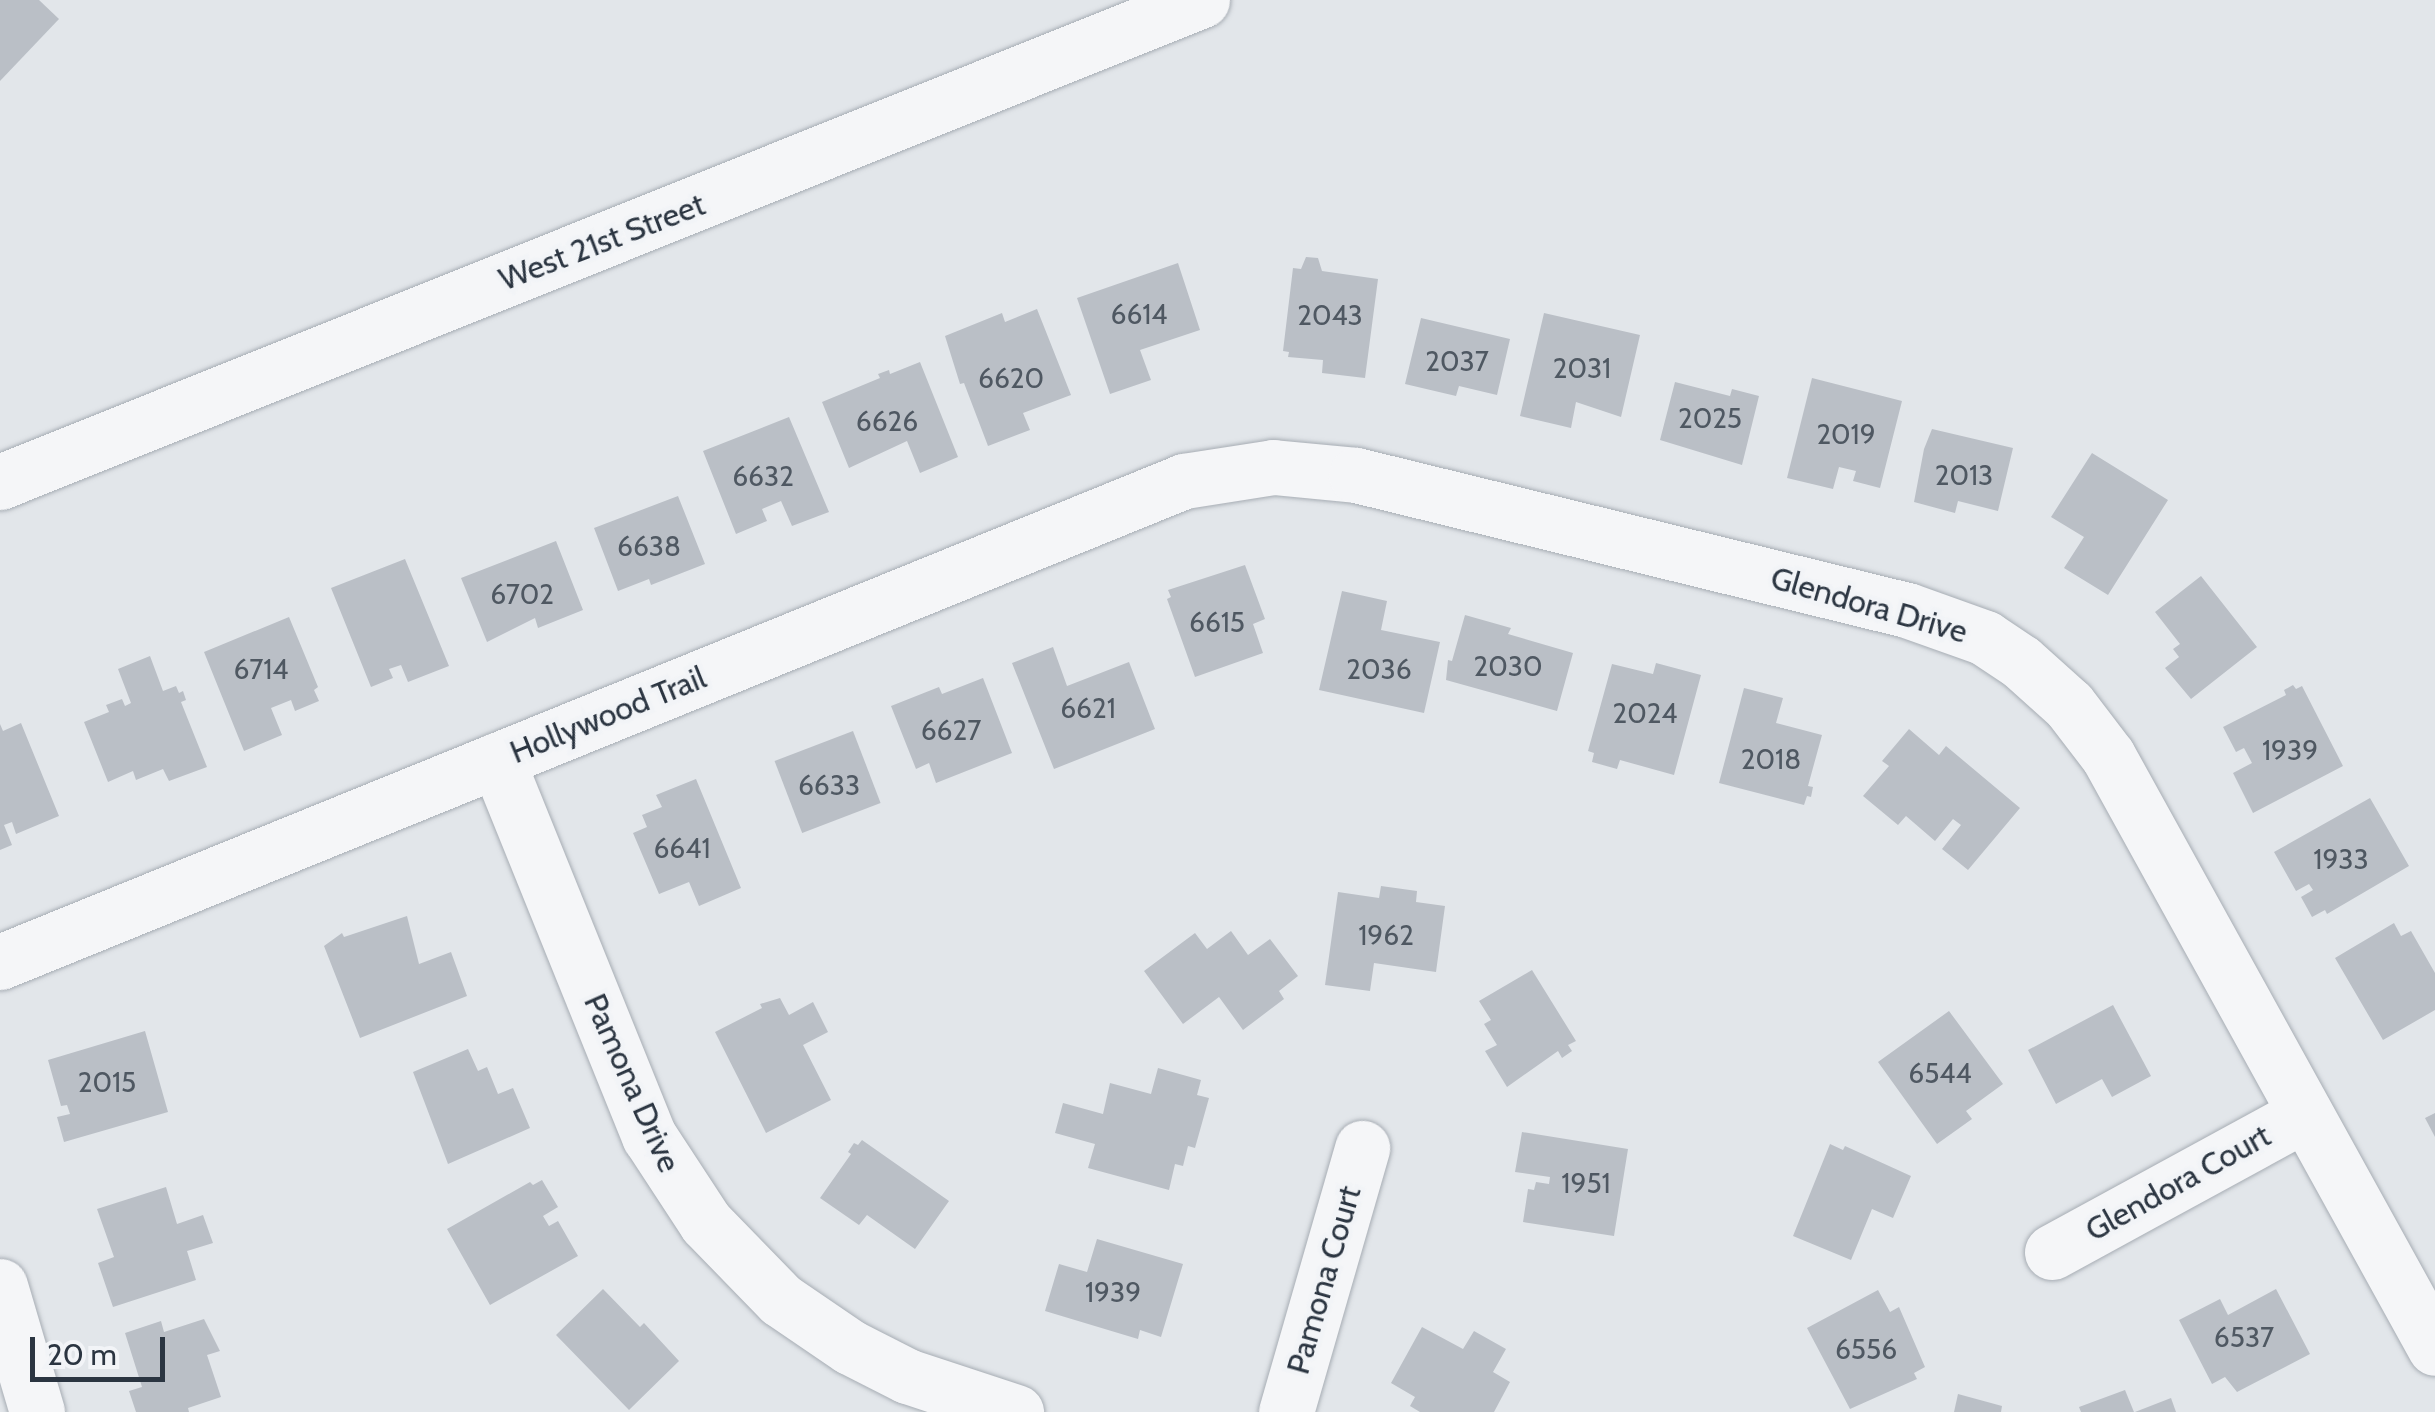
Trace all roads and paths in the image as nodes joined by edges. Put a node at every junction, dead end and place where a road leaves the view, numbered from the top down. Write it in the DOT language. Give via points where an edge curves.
graph roads {
  1 [pos="1202,0"];
  2 [pos="1217,473"];
  3 [pos="0,482"];
  4 [pos="497,760"];
  5 [pos="0,962"];
  6 [pos="2305,1114"];
  7 [pos="1362,1148"];
  8 [pos="2052,1252"];
  9 [pos="0,1286"];
  10 [pos="2435,1348"];
  11 [pos="37,1412"];
  12 [pos="1016,1412"];
  13 [pos="1286,1412"];
  1 -- 3 [label="street, West 21st Street"];
  2 -- 4 [label="street, Hollywood Trail"];
  2 -- 6 [label="street, Glendora Drive" via="1273,467 1356,475 1907,610 1985,638 2054,690 2102,747"];
  4 -- 5 [label="street, Hollywood Trail"];
  4 -- 12 [label="street, Pamona Drive" via="649,1136 706,1223 781,1300 850,1347 907,1376"];
  6 -- 8 [label="street, Glendora Court"];
  6 -- 10 [label="street, Glendora Drive"];
  7 -- 13 [label="street, Pamona Court"];
  9 -- 11 [label="street"];
}
